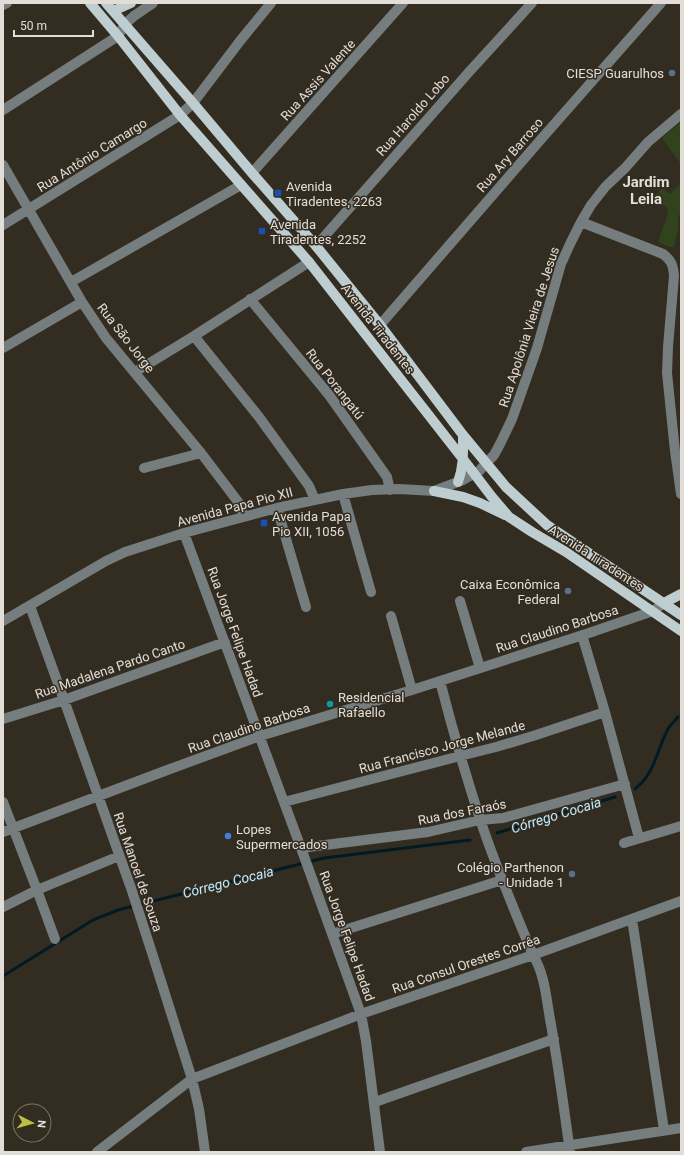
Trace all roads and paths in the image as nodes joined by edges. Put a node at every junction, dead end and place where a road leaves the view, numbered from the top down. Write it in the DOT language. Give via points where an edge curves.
graph roads {
  1 [pos="7,3"];
  2 [pos="90,3"];
  3 [pos="106,3"];
  4 [pos="131,3"];
  5 [pos="153,3"];
  6 [pos="271,3"];
  7 [pos="403,3"];
  8 [pos="532,3"];
  9 [pos="661,3"];
  10 [pos="3,5"];
  11 [pos="113,11"];
  12 [pos="125,24"];
  13 [pos="118,36"];
  14 [pos="193,103"];
  15 [pos="3,110"];
  16 [pos="681,114"];
  17 [pos="180,115"];
  18 [pos="3,165"];
  19 [pos="252,173"];
  20 [pos="241,185"];
  21 [pos="28,210"];
  22 [pos="581,222"];
  23 [pos="3,225"];
  24 [pos="316,246"];
  25 [pos="309,262"];
  26 [pos="71,282"];
  27 [pos="250,299"];
  28 [pos="82,302"];
  29 [pos="380,325"];
  30 [pos="194,336"];
  31 [pos="3,348"];
  32 [pos="135,372"];
  33 [pos="463,435"];
  34 [pos="201,453"];
  35 [pos="463,458"];
  36 [pos="487,463"];
  37 [pos="144,468"];
  38 [pos="475,474"];
  39 [pos="458,482"];
  40 [pos="390,490"];
  41 [pos="434,491"];
  42 [pos="343,494"];
  43 [pos="681,494"];
  44 [pos="315,500"];
  45 [pos="277,508"];
  46 [pos="244,516"];
  47 [pos="509,516"];
  48 [pos="184,533"];
  49 [pos="371,592"];
  50 [pos="681,594"];
  51 [pos="460,601"];
  52 [pos="664,603"];
  53 [pos="30,606"];
  54 [pos="306,607"];
  55 [pos="653,611"];
  56 [pos="681,615"];
  57 [pos="391,616"];
  58 [pos="3,621"];
  59 [pos="681,631"];
  60 [pos="582,635"];
  61 [pos="225,642"];
  62 [pos="480,668"];
  63 [pos="440,682"];
  64 [pos="412,690"];
  65 [pos="64,700"];
  66 [pos="605,712"];
  67 [pos="3,719"];
  68 [pos="260,736"];
  69 [pos="460,756"];
  70 [pos="625,784"];
  71 [pos="98,796"];
  72 [pos="3,802"];
  73 [pos="284,802"];
  74 [pos="480,820"];
  75 [pos="681,826"];
  76 [pos="8,830"];
  77 [pos="639,838"];
  78 [pos="624,843"];
  79 [pos="302,850"];
  80 [pos="119,856"];
  81 [pos="502,880"];
  82 [pos="37,890"];
  83 [pos="681,901"];
  84 [pos="3,907"];
  85 [pos="632,919"];
  86 [pos="332,934"];
  87 [pos="55,939"];
  88 [pos="533,955"];
  89 [pos="361,1014"];
  90 [pos="554,1040"];
  91 [pos="192,1079"];
  92 [pos="375,1102"];
  93 [pos="681,1128"];
  94 [pos="664,1130"];
  95 [pos="570,1149"];
  96 [pos="97,1152"];
  97 [pos="205,1152"];
  98 [pos="380,1152"];
  99 [pos="526,1152"];
  1 -- 10 [label="street"];
  2 -- 13 [label="main road, Avenida Tiradentes"];
  3 -- 11 [label="main road, Avenida Tiradentes"];
  4 -- 11 [label="main road"];
  5 -- 12 [label="street"];
  6 -- 14 [label="street, Rua Antônio Camargo"];
  7 -- 19 [label="street, Rua Assis Valente"];
  8 -- 24 [label="street, Rua Haroldo Lobo"];
  9 -- 29 [label="street, Rua Ary Barroso"];
  11 -- 12 [label="main road, Avenida Tiradentes"];
  12 -- 13 [label="street"];
  12 -- 14 [label="main road, Avenida Tiradentes"];
  13 -- 15 [label="street"];
  13 -- 17 [label="main road, Avenida Tiradentes"];
  14 -- 17 [label="street, Rua Antônio Camargo"];
  14 -- 19 [label="main road, Avenida Tiradentes"];
  16 -- 22 [label="street, Rua Apolônia Vieira de Jesus" via="648,142 606,186"];
  17 -- 20 [label="main road, Avenida Tiradentes"];
  17 -- 21 [label="street, Rua Antônio Camargo"];
  18 -- 21 [label="street, Rua São Jorge"];
  19 -- 24 [label="main road, Avenida Tiradentes"];
  20 -- 25 [label="main road, Avenida Tiradentes"];
  20 -- 26 [label="street"];
  21 -- 23 [label="street, Rua Antônio Camargo"];
  21 -- 26 [label="street, Rua São Jorge"];
  22 -- 36 [label="street, Rua Apolônia Vieira de Jesus" via="561,264 537,348 512,419 494,455"];
  22 -- 43 [label="street" via="663,254 673,266 667,373"];
  24 -- 29 [label="main road, Avenida Tiradentes"];
  25 -- 27 [label="street"];
  25 -- 35 [label="main road, Avenida Tiradentes"];
  26 -- 28 [label="street, Rua São Jorge"];
  27 -- 30 [label="street"];
  27 -- 40 [label="street, Rua Porangatú" via="328,395 387,477"];
  28 -- 31 [label="street"];
  28 -- 32 [label="street, Rua São Jorge" via="106,338"];
  29 -- 33 [label="main road, Avenida Tiradentes"];
  30 -- 32 [label="street"];
  30 -- 44 [label="street" via="259,416 309,486"];
  32 -- 34 [label="street, Rua São Jorge"];
  33 -- 35 [label="main road"];
  33 -- 36 [label="main road, Avenida Tiradentes"];
  34 -- 37 [label="street"];
  34 -- 46 [label="street, Rua São Jorge" via="239,502"];
  35 -- 38 [label="main road, Avenida Tiradentes"];
  35 -- 39 [label="main road"];
  36 -- 38 [label="street, Avenida Papa Pio XII"];
  36 -- 52 [label="main road, Avenida Tiradentes" via="506,487 547,525"];
  38 -- 39 [label="street, Avenida Papa Pio XII"];
  38 -- 47 [label="main road, Avenida Tiradentes"];
  39 -- 41 [label="street, Avenida Papa Pio XII"];
  40 -- 41 [label="street, Avenida Papa Pio XII"];
  40 -- 42 [label="street, Avenida Papa Pio XII"];
  41 -- 47 [label="main road" via="463,497"];
  42 -- 44 [label="street, Avenida Papa Pio XII"];
  42 -- 49 [label="street"];
  44 -- 45 [label="street, Avenida Papa Pio XII"];
  45 -- 46 [label="street, Avenida Papa Pio XII"];
  45 -- 54 [label="street"];
  46 -- 48 [label="street, Avenida Papa Pio XII"];
  47 -- 55 [label="main road, Avenida Tiradentes"];
  48 -- 53 [label="street, Avenida Papa Pio XII" via="125,552 106,561"];
  48 -- 61 [label="street, Rua Jorge Felipe Hadad"];
  50 -- 52 [label="main road"];
  51 -- 62 [label="street"];
  52 -- 55 [label="street, Rua Claudino Barbosa"];
  52 -- 56 [label="main road, Avenida Tiradentes"];
  53 -- 58 [label="street, Avenida Papa Pio XII"];
  53 -- 65 [label="street, Rua Manoel de Souza"];
  55 -- 59 [label="main road, Avenida Tiradentes"];
  55 -- 60 [label="street, Rua Claudino Barbosa"];
  57 -- 64 [label="street"];
  60 -- 62 [label="street, Rua Claudino Barbosa"];
  60 -- 66 [label="street"];
  61 -- 65 [label="street, Rua Madalena Pardo Canto"];
  61 -- 68 [label="street, Rua Jorge Felipe Hadad"];
  62 -- 63 [label="street, Rua Claudino Barbosa"];
  63 -- 64 [label="street, Rua Claudino Barbosa"];
  63 -- 69 [label="street"];
  64 -- 68 [label="street, Rua Claudino Barbosa"];
  65 -- 67 [label="street, Rua Madalena Pardo Canto"];
  65 -- 71 [label="street, Rua Manoel de Souza"];
  66 -- 69 [label="street, Rua Francisco Jorge Melande" via="510,743"];
  66 -- 70 [label="street"];
  68 -- 71 [label="street, Rua Claudino Barbosa"];
  68 -- 73 [label="street, Rua Jorge Felipe Hadad"];
  69 -- 73 [label="street, Rua Francisco Jorge Melande"];
  69 -- 74 [label="street"];
  70 -- 74 [label="street, Rua dos Faraós" via="503,818"];
  70 -- 77 [label="street"];
  71 -- 76 [label="street, Rua Claudino Barbosa"];
  71 -- 80 [label="street, Rua Manoel de Souza"];
  72 -- 76 [label="street"];
  73 -- 79 [label="street, Rua Jorge Felipe Hadad"];
  74 -- 79 [label="street, Rua dos Faraós" via="428,832"];
  74 -- 81 [label="street"];
  75 -- 77 [label="street"];
  76 -- 82 [label="street"];
  77 -- 78 [label="street"];
  79 -- 86 [label="street, Rua Jorge Felipe Hadad"];
  80 -- 82 [label="street"];
  80 -- 91 [label="street, Rua Manoel de Souza"];
  81 -- 86 [label="street"];
  81 -- 88 [label="street"];
  82 -- 84 [label="street"];
  82 -- 87 [label="street"];
  83 -- 85 [label="street, Rua Consul Orestes Corrêa"];
  85 -- 88 [label="street, Rua Consul Orestes Corrêa"];
  85 -- 94 [label="street"];
  86 -- 89 [label="street, Rua Jorge Felipe Hadad"];
  88 -- 89 [label="street, Rua Consul Orestes Corrêa"];
  88 -- 90 [label="street" via="543,977"];
  89 -- 91 [label="street, Rua Consul Orestes Corrêa"];
  89 -- 92 [label="street, Rua Jorge Felipe Hadad"];
  90 -- 92 [label="street"];
  90 -- 95 [label="street"];
  91 -- 96 [label="street, Rua Consul Orestes Corrêa"];
  91 -- 97 [label="street, Rua Manoel de Souza"];
  92 -- 98 [label="street, Rua Jorge Felipe Hadad"];
  93 -- 94 [label="street"];
  94 -- 95 [label="street"];
  95 -- 99 [label="street"];
}
